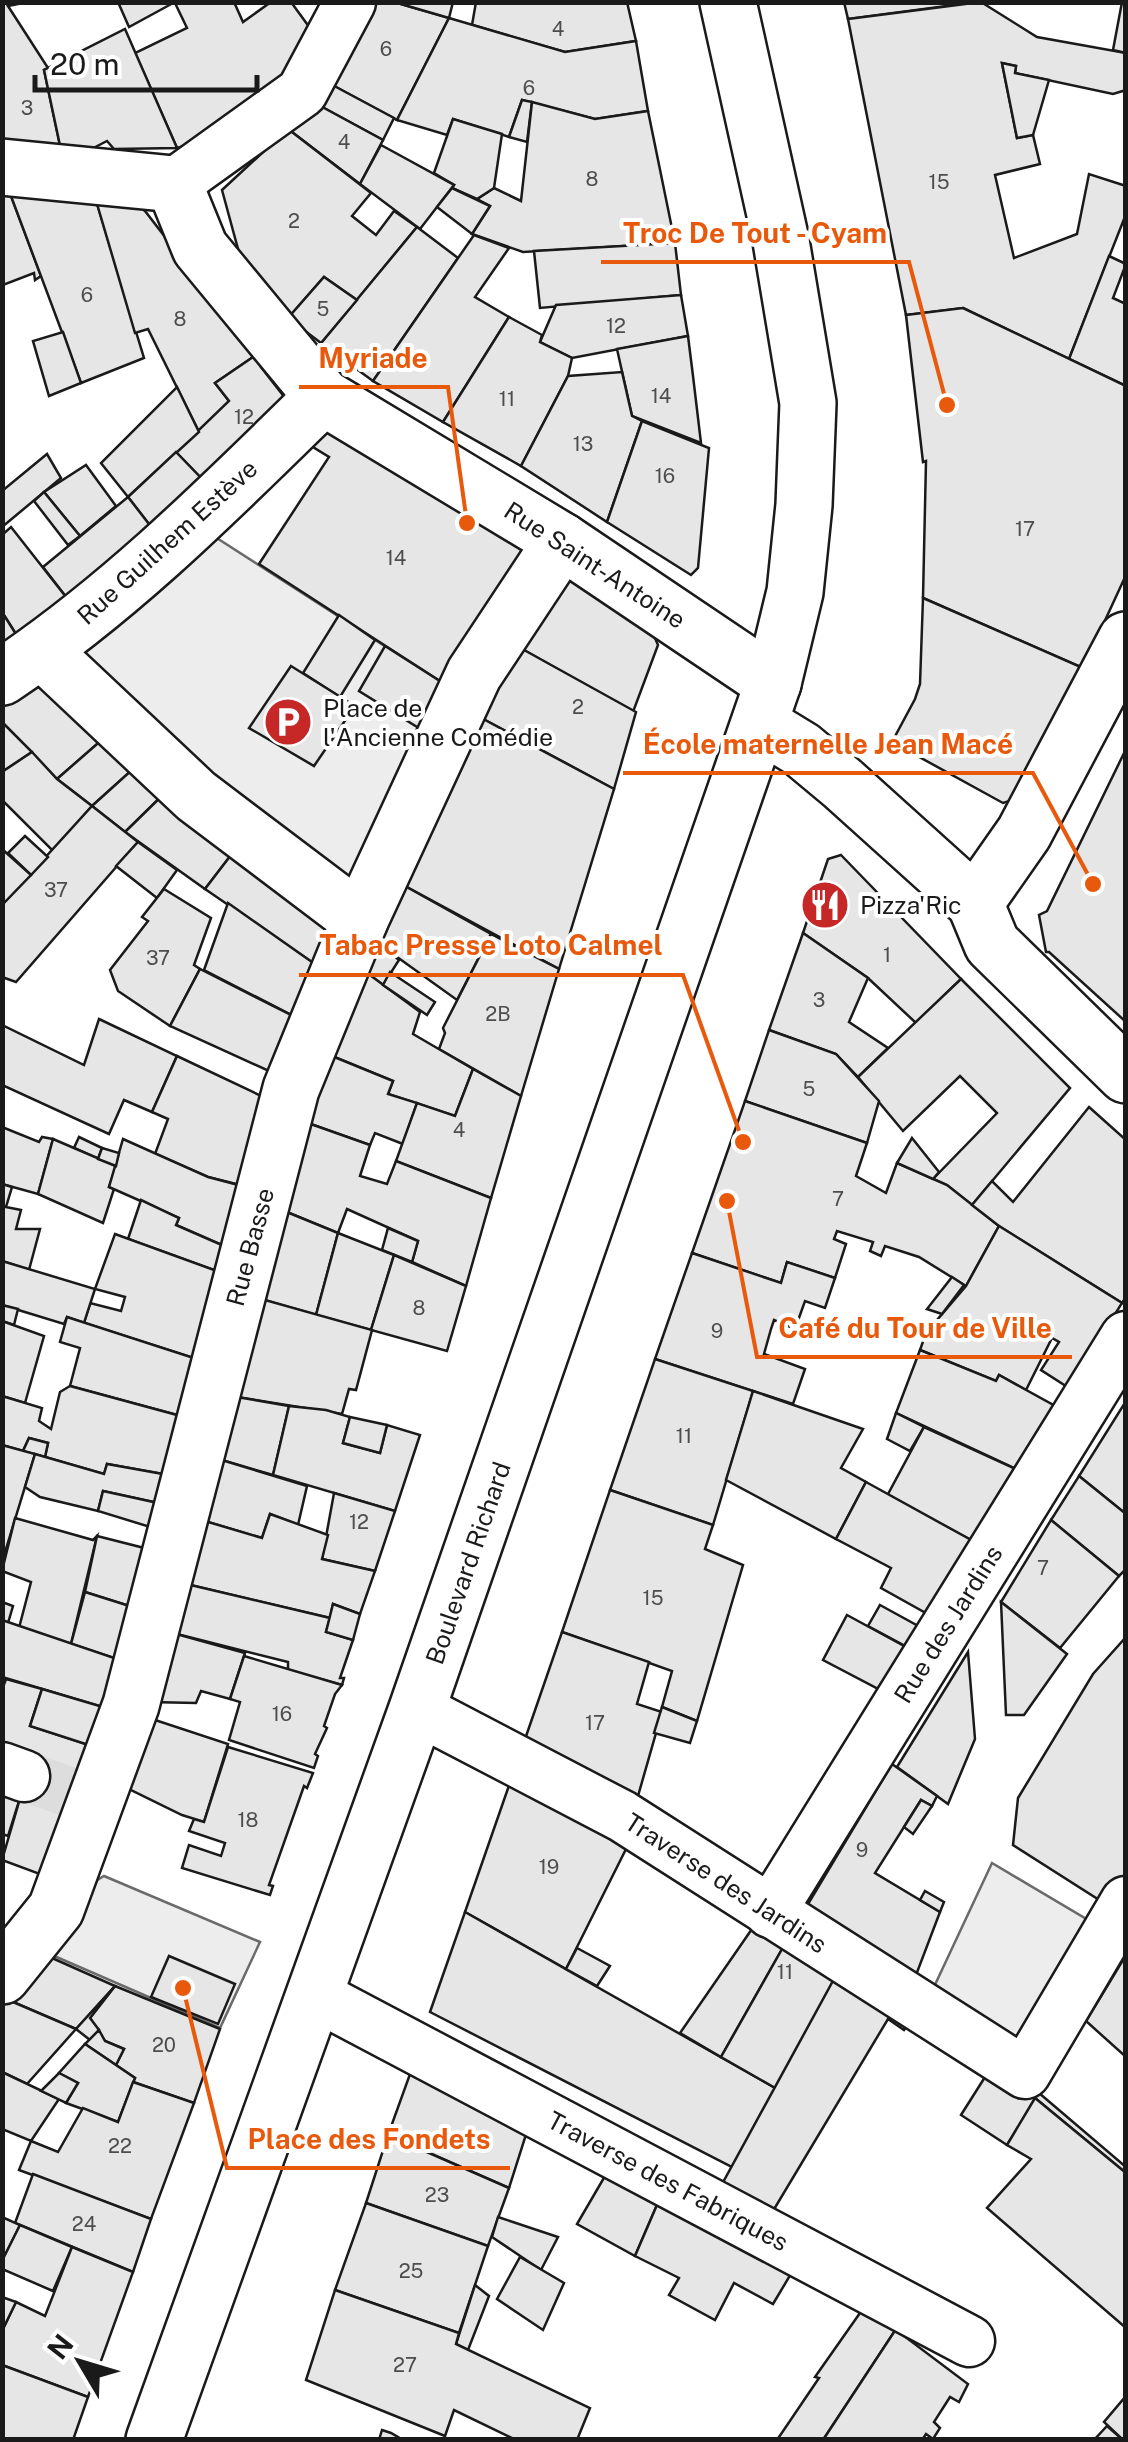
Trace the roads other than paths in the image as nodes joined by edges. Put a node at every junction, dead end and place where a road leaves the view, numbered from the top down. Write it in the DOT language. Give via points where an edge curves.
graph roads {
  1 [pos="350,2"];
  2 [pos="728,2"];
  3 [pos="2,167"];
  4 [pos="174,184"];
  5 [pos="323,397"];
  6 [pos="562,542"];
  7 [pos="1126,640"];
  8 [pos="22,664"];
  9 [pos="767,703"];
  10 [pos="975,904"];
  11 [pos="360,920"];
  12 [pos="1126,1074"];
  13 [pos="1126,1336"];
  14 [pos="417,1709"];
  15 [pos="1126,1902"];
  16 [pos="770,1912"];
  17 [pos="2,1976"];
  18 [pos="313,1994"];
  19 [pos="969,2341"];
  20 [pos="154,2440"];
  1 -- 4 [label="street" via="302,92"];
  2 -- 9 [label="street, Boulevard Richard" via="781,241 808,402 795,592"];
  3 -- 4 [label="street"];
  4 -- 5 [label="street, Rue Saint-Antoine" via="200,248"];
  5 -- 6 [label="street, Rue Saint-Antoine"];
  5 -- 8 [label="street, Rue Guilhem Estève" via="188,530"];
  6 -- 9 [label="street, Rue Saint-Antoine"];
  6 -- 11 [label="street, Rue Basse" via="474,674"];
  7 -- 10 [label="street" via="1024,832"];
  8 -- 11 [label="street"];
  9 -- 10 [label="street, Rue Saint-Antoine" via="802,749"];
  9 -- 14 [label="street, Boulevard Richard"];
  10 -- 12 [label="street" via="992,944"];
  11 -- 17 [label="street, Rue Basse" via="290,1089 131,1705 56,1909"];
  13 -- 16 [label="street, Rue des Jardins"];
  14 -- 16 [label="street, Traverse des Jardins" via="622,1816"];
  14 -- 18 [label="street, Boulevard Richard"];
  15 -- 16 [label="street, Traverse des Jardins" via="1025,2074"];
  18 -- 19 [label="street, Traverse des Fabriques"];
  18 -- 20 [label="street, Boulevard Richard"];
}
